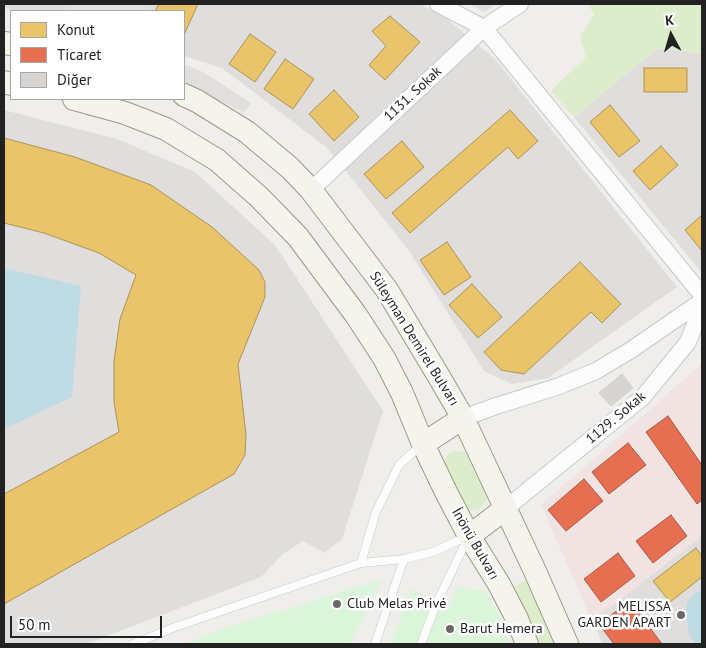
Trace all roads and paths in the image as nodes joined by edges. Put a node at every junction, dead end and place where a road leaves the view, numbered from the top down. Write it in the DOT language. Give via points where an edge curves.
graph roads {
  1 [pos="438,4"];
  2 [pos="520,4"];
  3 [pos="484,28"];
  4 [pos="185,95"];
  5 [pos="78,100"];
  6 [pos="311,190"];
  7 [pos="702,295"];
  8 [pos="702,301"];
  9 [pos="702,306"];
  10 [pos="463,418"];
  11 [pos="423,444"];
  12 [pos="505,509"];
  13 [pos="469,536"];
  14 [pos="404,559"];
  15 [pos="361,563"];
  16 [pos="133,644"];
  17 [pos="375,644"];
  18 [pos="421,644"];
  19 [pos="527,644"];
  20 [pos="567,644"];
  1 -- 3 [label="street"];
  2 -- 3 [label="street, 1131. Sokak"];
  3 -- 6 [label="street, 1131. Sokak"];
  3 -- 7 [label="street"];
  4 -- 6 [label="main road, Süleyman Demirel Bulvarı" via="247,132"];
  5 -- 11 [label="main road" via="166,129 217,160 259,197 298,238 356,316 402,393"];
  6 -- 10 [label="main road, Süleyman Demirel Bulvarı" via="387,290"];
  8 -- 10 [label="street" via="596,371"];
  9 -- 12 [label="street, 1129. Sokak" via="688,342 643,397"];
  10 -- 11 [label="main road"];
  10 -- 12 [label="main road, Süleyman Demirel Bulvarı"];
  11 -- 13 [label="main road, İnönü Bulvarı"];
  11 -- 15 [label="lane" via="399,465 376,512"];
  12 -- 13 [label="main road"];
  12 -- 20 [label="main road, Süleyman Demirel Bulvarı"];
  13 -- 14 [label="lane" via="433,552"];
  13 -- 18 [label="lane"];
  13 -- 19 [label="main road, İnönü Bulvarı" via="499,584"];
  14 -- 15 [label="lane"];
  14 -- 17 [label="lane"];
  15 -- 16 [label="lane"];
}
